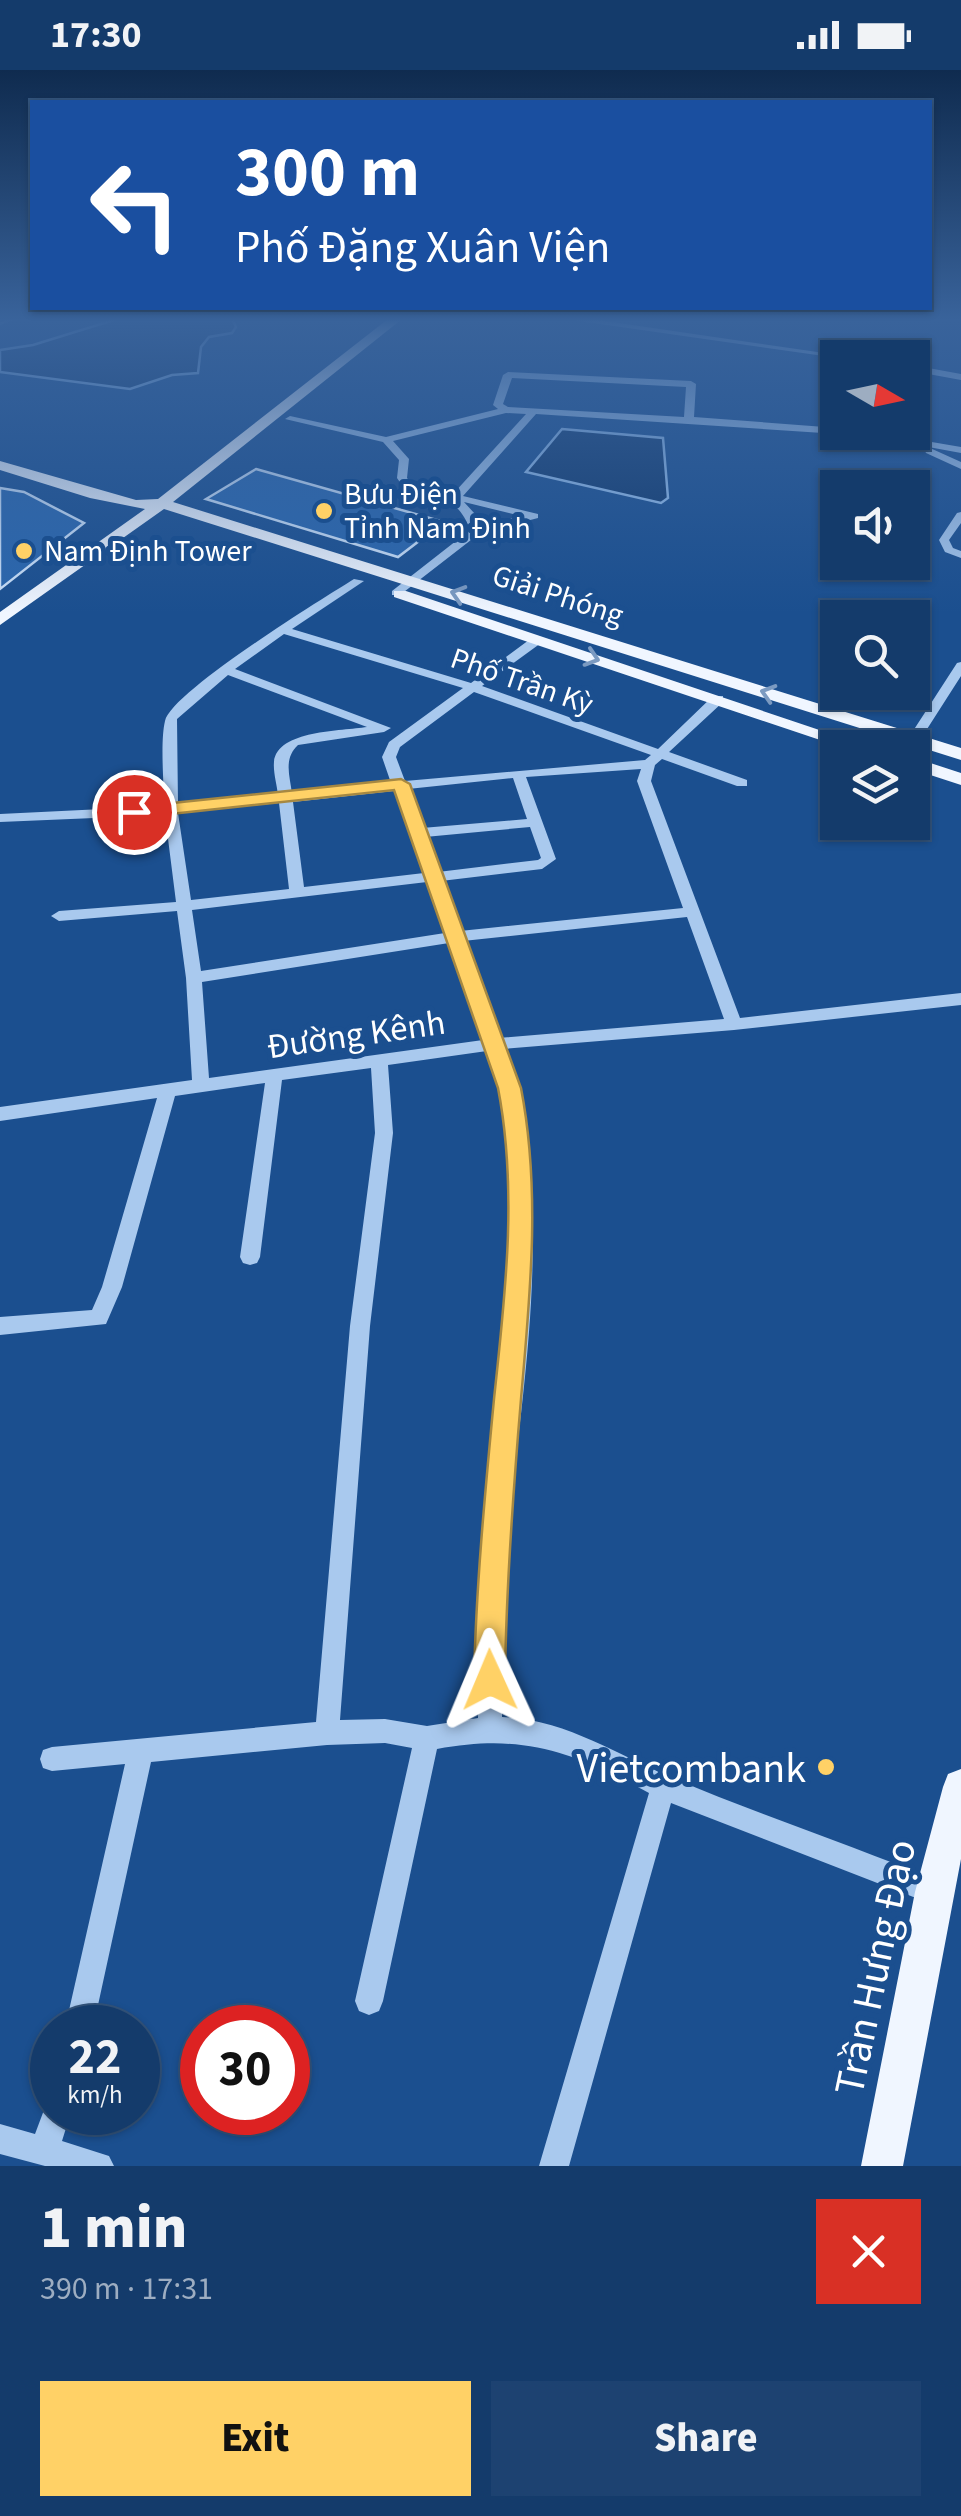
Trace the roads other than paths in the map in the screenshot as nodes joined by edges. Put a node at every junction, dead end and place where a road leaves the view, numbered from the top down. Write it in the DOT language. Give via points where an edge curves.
graph roads {
  1 [pos="272,417"];
  2 [pos="293,417"];
  3 [pos="479,417"];
  4 [pos="529,417"];
  5 [pos="627,417"];
  6 [pos="689,417"];
  7 [pos="290,419"];
  8 [pos="689,420"];
  9 [pos="820,430"];
  10 [pos="386,440"];
  11 [pos="930,445"];
  12 [pos="930,450"];
  13 [pos="961,450"];
  14 [pos="0,465"];
  15 [pos="961,466"];
  16 [pos="454,499"];
  17 [pos="152,511"];
  18 [pos="961,515"];
  19 [pos="476,532"];
  20 [pos="961,555"];
  21 [pos="411,580"];
  22 [pos="358,581"];
  23 [pos="396,593"];
  24 [pos="0,620"];
  25 [pos="283,630"];
  26 [pos="537,640"];
  27 [pos="961,666"];
  28 [pos="225,670"];
  29 [pos="475,688"];
  30 [pos="718,699"];
  31 [pos="384,728"];
  32 [pos="869,730"];
  33 [pos="918,730"];
  34 [pos="820,733"];
  35 [pos="406,736"];
  36 [pos="930,747"];
  37 [pos="961,754"];
  38 [pos="654,760"];
  39 [pos="930,770"];
  40 [pos="518,774"];
  41 [pos="961,780"];
  42 [pos="742,783"];
  43 [pos="401,784"];
  44 [pos="284,796"];
  45 [pos="171,810"];
  46 [pos="0,818"];
  47 [pos="536,822"];
  48 [pos="420,833"];
  49 [pos="436,877"];
  50 [pos="296,893"];
  51 [pos="184,906"];
  52 [pos="690,912"];
  53 [pos="60,916"];
  54 [pos="454,937"];
  55 [pos="194,978"];
  56 [pos="961,999"];
  57 [pos="734,1024"];
  58 [pos="494,1044"];
  59 [pos="379,1062"];
  60 [pos="274,1076"];
  61 [pos="202,1086"];
  62 [pos="168,1092"];
  63 [pos="0,1114"];
  64 [pos="250,1257"];
  65 [pos="0,1326"];
  66 [pos="490,1728"];
  67 [pos="327,1733"];
  68 [pos="427,1738"];
  69 [pos="141,1750"];
  70 [pos="52,1760"];
  71 [pos="663,1786"];
  72 [pos="961,1787"];
  73 [pos="934,1892"];
  74 [pos="369,2002"];
  75 [pos="84,2005"];
  76 [pos="49,2135"];
  77 [pos="0,2139"];
  78 [pos="44,2150"];
  79 [pos="99,2166"];
  80 [pos="554,2166"];
  81 [pos="882,2166"];
  1 -- 17 [label="main road"];
  2 -- 7 [label="main road"];
  3 -- 10 [label="street"];
  4 -- 16 [label="street"];
  5 -- 8 [label="street"];
  6 -- 8 [label="street"];
  7 -- 10 [label="street"];
  7 -- 17 [label="main road"];
  8 -- 9 [label="street"];
  10 -- 16 [label="street" via="404,459 408,486"];
  11 -- 13 [label="street"];
  12 -- 15 [label="street"];
  14 -- 17 [label="main road, Giải Phóng"];
  16 -- 19 [label="street"];
  16 -- 19 [label="street" via="534,516"];
  17 -- 21 [label="main road, Giải Phóng"];
  17 -- 22 [label="main road, Giải Phóng"];
  17 -- 24 [label="main road"];
  18 -- 20 [label="street" via="944,540"];
  19 -- 21 [label="street"];
  21 -- 23 [label="street"];
  32 -- 21 [label="main road, Giải Phóng, one-way"];
  22 -- 23 [label="main road, Giải Phóng"];
  22 -- 25 [label="street"];
  23 -- 26 [label="main road, Giải Phóng"];
  25 -- 28 [label="street"];
  25 -- 29 [label="street, Phố Trần Kỳ"];
  26 -- 29 [label="street"];
  26 -- 30 [label="main road, Giải Phóng, one-way"];
  27 -- 33 [label="street"];
  28 -- 31 [label="street"];
  28 -- 45 [label="street" via="172,715"];
  29 -- 35 [label="street"];
  29 -- 38 [label="street, Phố Trần Kỳ"];
  30 -- 34 [label="main road, Giải Phóng"];
  30 -- 38 [label="street"];
  31 -- 35 [label="street"];
  31 -- 44 [label="street" via="294,742 281,762"];
  35 -- 43 [label="street" via="389,756"];
  36 -- 37 [label="main road, Giải Phóng"];
  38 -- 40 [label="street"];
  38 -- 42 [label="street, Phố Trần Kỳ"];
  38 -- 52 [label="street" via="644,781"];
  39 -- 41 [label="main road"];
  40 -- 43 [label="street"];
  40 -- 47 [label="street"];
  43 -- 44 [label="street"];
  43 -- 48 [label="street"];
  44 -- 45 [label="street"];
  44 -- 50 [label="street"];
  45 -- 46 [label="street"];
  45 -- 51 [label="street"];
  47 -- 48 [label="street"];
  47 -- 49 [label="street" via="549,859 542,864"];
  48 -- 49 [label="street"];
  49 -- 50 [label="street"];
  49 -- 54 [label="street"];
  50 -- 51 [label="street"];
  51 -- 53 [label="street"];
  51 -- 55 [label="street"];
  52 -- 54 [label="street"];
  52 -- 57 [label="street"];
  54 -- 55 [label="street"];
  54 -- 58 [label="street"];
  55 -- 61 [label="street"];
  56 -- 57 [label="street, Đường Kênh"];
  57 -- 58 [label="street, Đường Kênh"];
  58 -- 59 [label="street, Đường Kênh"];
  58 -- 66 [label="street" via="518,1135 520,1261 491,1574"];
  59 -- 60 [label="street, Đường Kênh"];
  59 -- 67 [label="street" via="384,1133 360,1326"];
  60 -- 61 [label="street, Đường Kênh"];
  60 -- 64 [label="street"];
  61 -- 62 [label="street, Đường Kênh"];
  62 -- 63 [label="street, Đường Kênh"];
  62 -- 65 [label="street" via="99,1318"];
  66 -- 68 [label="street"];
  66 -- 71 [label="street" via="604,1755"];
  67 -- 68 [label="street"];
  67 -- 69 [label="street"];
  68 -- 74 [label="street"];
  69 -- 70 [label="street"];
  69 -- 75 [label="street"];
  71 -- 73 [label="street"];
  71 -- 80 [label="street"];
  72 -- 73 [label="main road, Trần Hưng Đạo"];
  73 -- 81 [label="main road, Trần Hưng Đạo"];
  76 -- 78 [label="street"];
  77 -- 78 [label="street"];
  78 -- 79 [label="street"];
}
